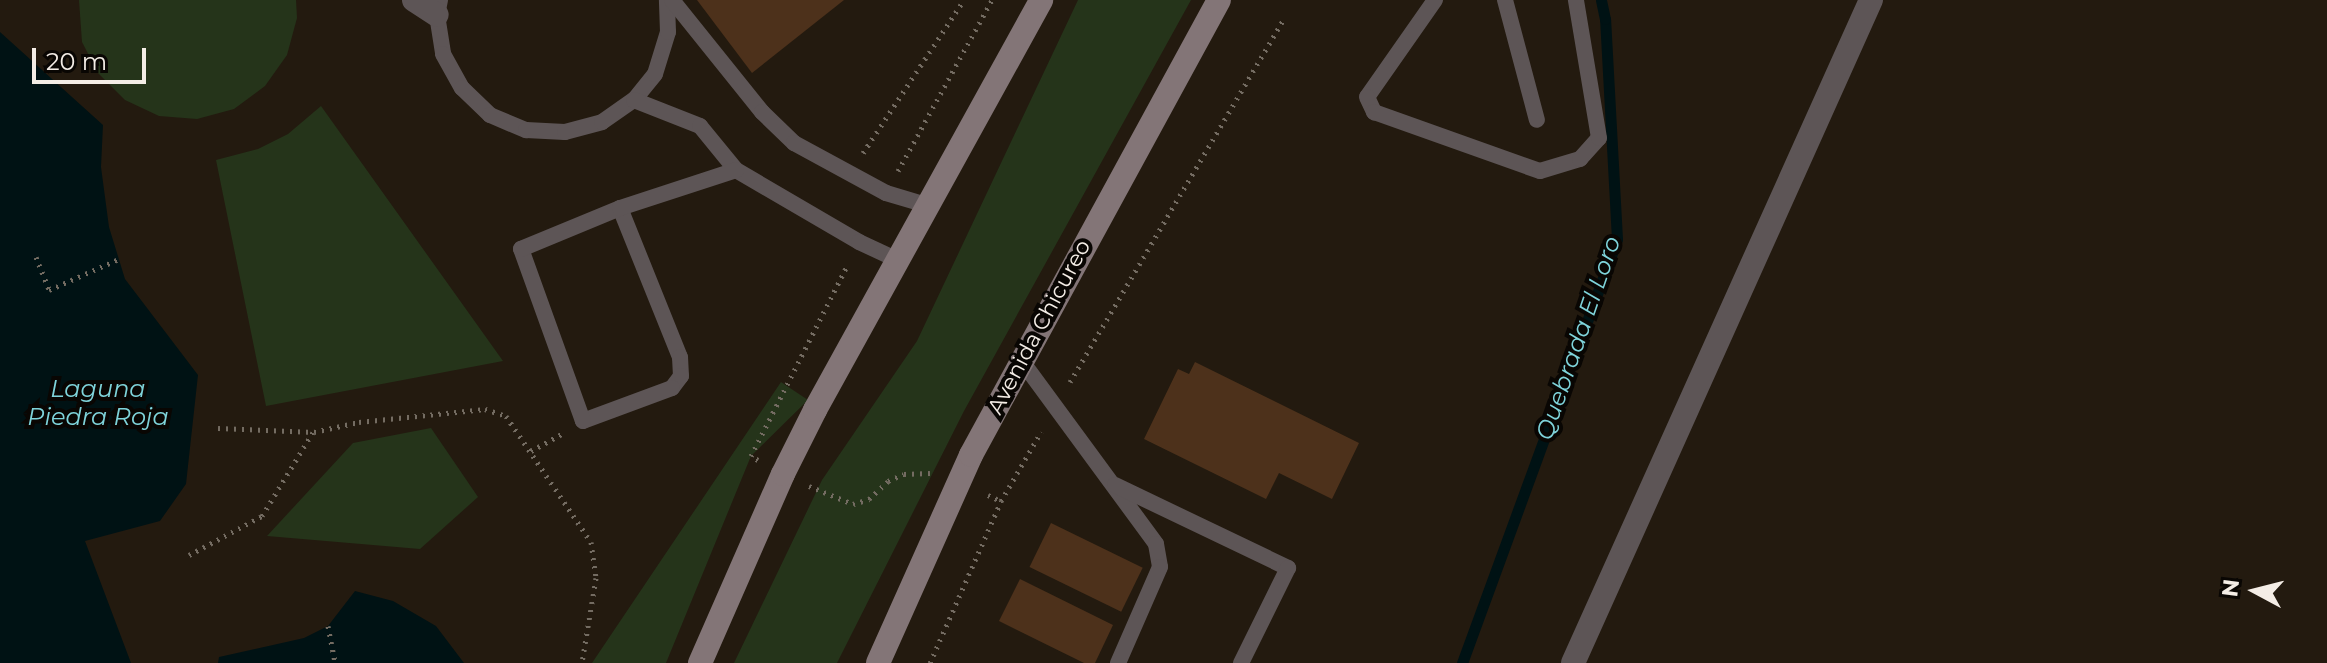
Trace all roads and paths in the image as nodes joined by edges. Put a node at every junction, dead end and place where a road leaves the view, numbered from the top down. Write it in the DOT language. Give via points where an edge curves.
graph roads {
  1 [pos="414,0"];
  2 [pos="670,0"];
  3 [pos="964,0"];
  4 [pos="992,0"];
  5 [pos="1041,0"];
  6 [pos="1219,0"];
  7 [pos="1435,0"];
  8 [pos="1505,0"];
  9 [pos="1576,0"];
  10 [pos="1871,0"];
  11 [pos="439,8"];
  12 [pos="1284,19"];
  13 [pos="634,100"];
  14 [pos="1537,120"];
  15 [pos="736,170"];
  16 [pos="851,171"];
  17 [pos="886,193"];
  18 [pos="930,206"];
  19 [pos="620,208"];
  20 [pos="859,242"];
  21 [pos="36,257"];
  22 [pos="119,259"];
  23 [pos="900,261"];
  24 [pos="1021,360"];
  25 [pos="1056,407"];
  26 [pos="218,428"];
  27 [pos="314,432"];
  28 [pos="783,474"];
  29 [pos="959,482"];
  30 [pos="1111,484"];
  31 [pos="1001,501"];
  32 [pos="189,555"];
  33 [pos="328,626"];
  34 [pos="335,663"];
  35 [pos="582,663"];
  36 [pos="700,663"];
  37 [pos="878,663"];
  38 [pos="930,663"];
  39 [pos="1118,663"];
  40 [pos="1241,663"];
  41 [pos="1573,663"];
  1 -- 11 [label="street"];
  2 -- 13 [label="lane" via="668,32 655,74"];
  2 -- 16 [label="lane" via="794,143"];
  3 -- 16 [label="path"];
  4 -- 17 [label="path"];
  5 -- 18 [label="main road"];
  6 -- 24 [label="main road, Avenida Chicureo"];
  7 -- 9 [label="lane" via="1367,97 1374,112 1540,171 1580,159 1599,138"];
  8 -- 14 [label="lane"];
  10 -- 41 [label="street"];
  11 -- 13 [label="lane" via="443,54 462,88 490,115 526,130 565,132 602,122"];
  12 -- 25 [label="path"];
  13 -- 15 [label="lane" via="700,126"];
  15 -- 19 [label="lane"];
  15 -- 20 [label="lane"];
  16 -- 17 [label="lane"];
  17 -- 18 [label="lane"];
  18 -- 23 [label="main road"];
  19 -- 19 [label="lane" via="521,249 583,421 672,388 681,376 680,357"];
  20 -- 23 [label="lane"];
  20 -- 28 [label="path" via="751,456"];
  21 -- 22 [label="path" via="49,290"];
  23 -- 28 [label="main road"];
  24 -- 25 [label="lane"];
  24 -- 29 [label="main road, Avenida Chicureo"];
  25 -- 30 [label="lane"];
  25 -- 31 [label="path"];
  26 -- 27 [label="path"];
  27 -- 32 [label="path" via="262,516"];
  27 -- 35 [label="path" via="485,409 506,416 591,542 596,578"];
  28 -- 29 [label="path" via="853,504 904,474 924,471"];
  28 -- 36 [label="main road"];
  29 -- 31 [label="path"];
  29 -- 37 [label="main road, Avenida Chicureo"];
  30 -- 39 [label="lane" via="1156,544 1160,567"];
  30 -- 40 [label="lane" via="1288,568"];
  31 -- 38 [label="path"];
  33 -- 34 [label="path"];
}
